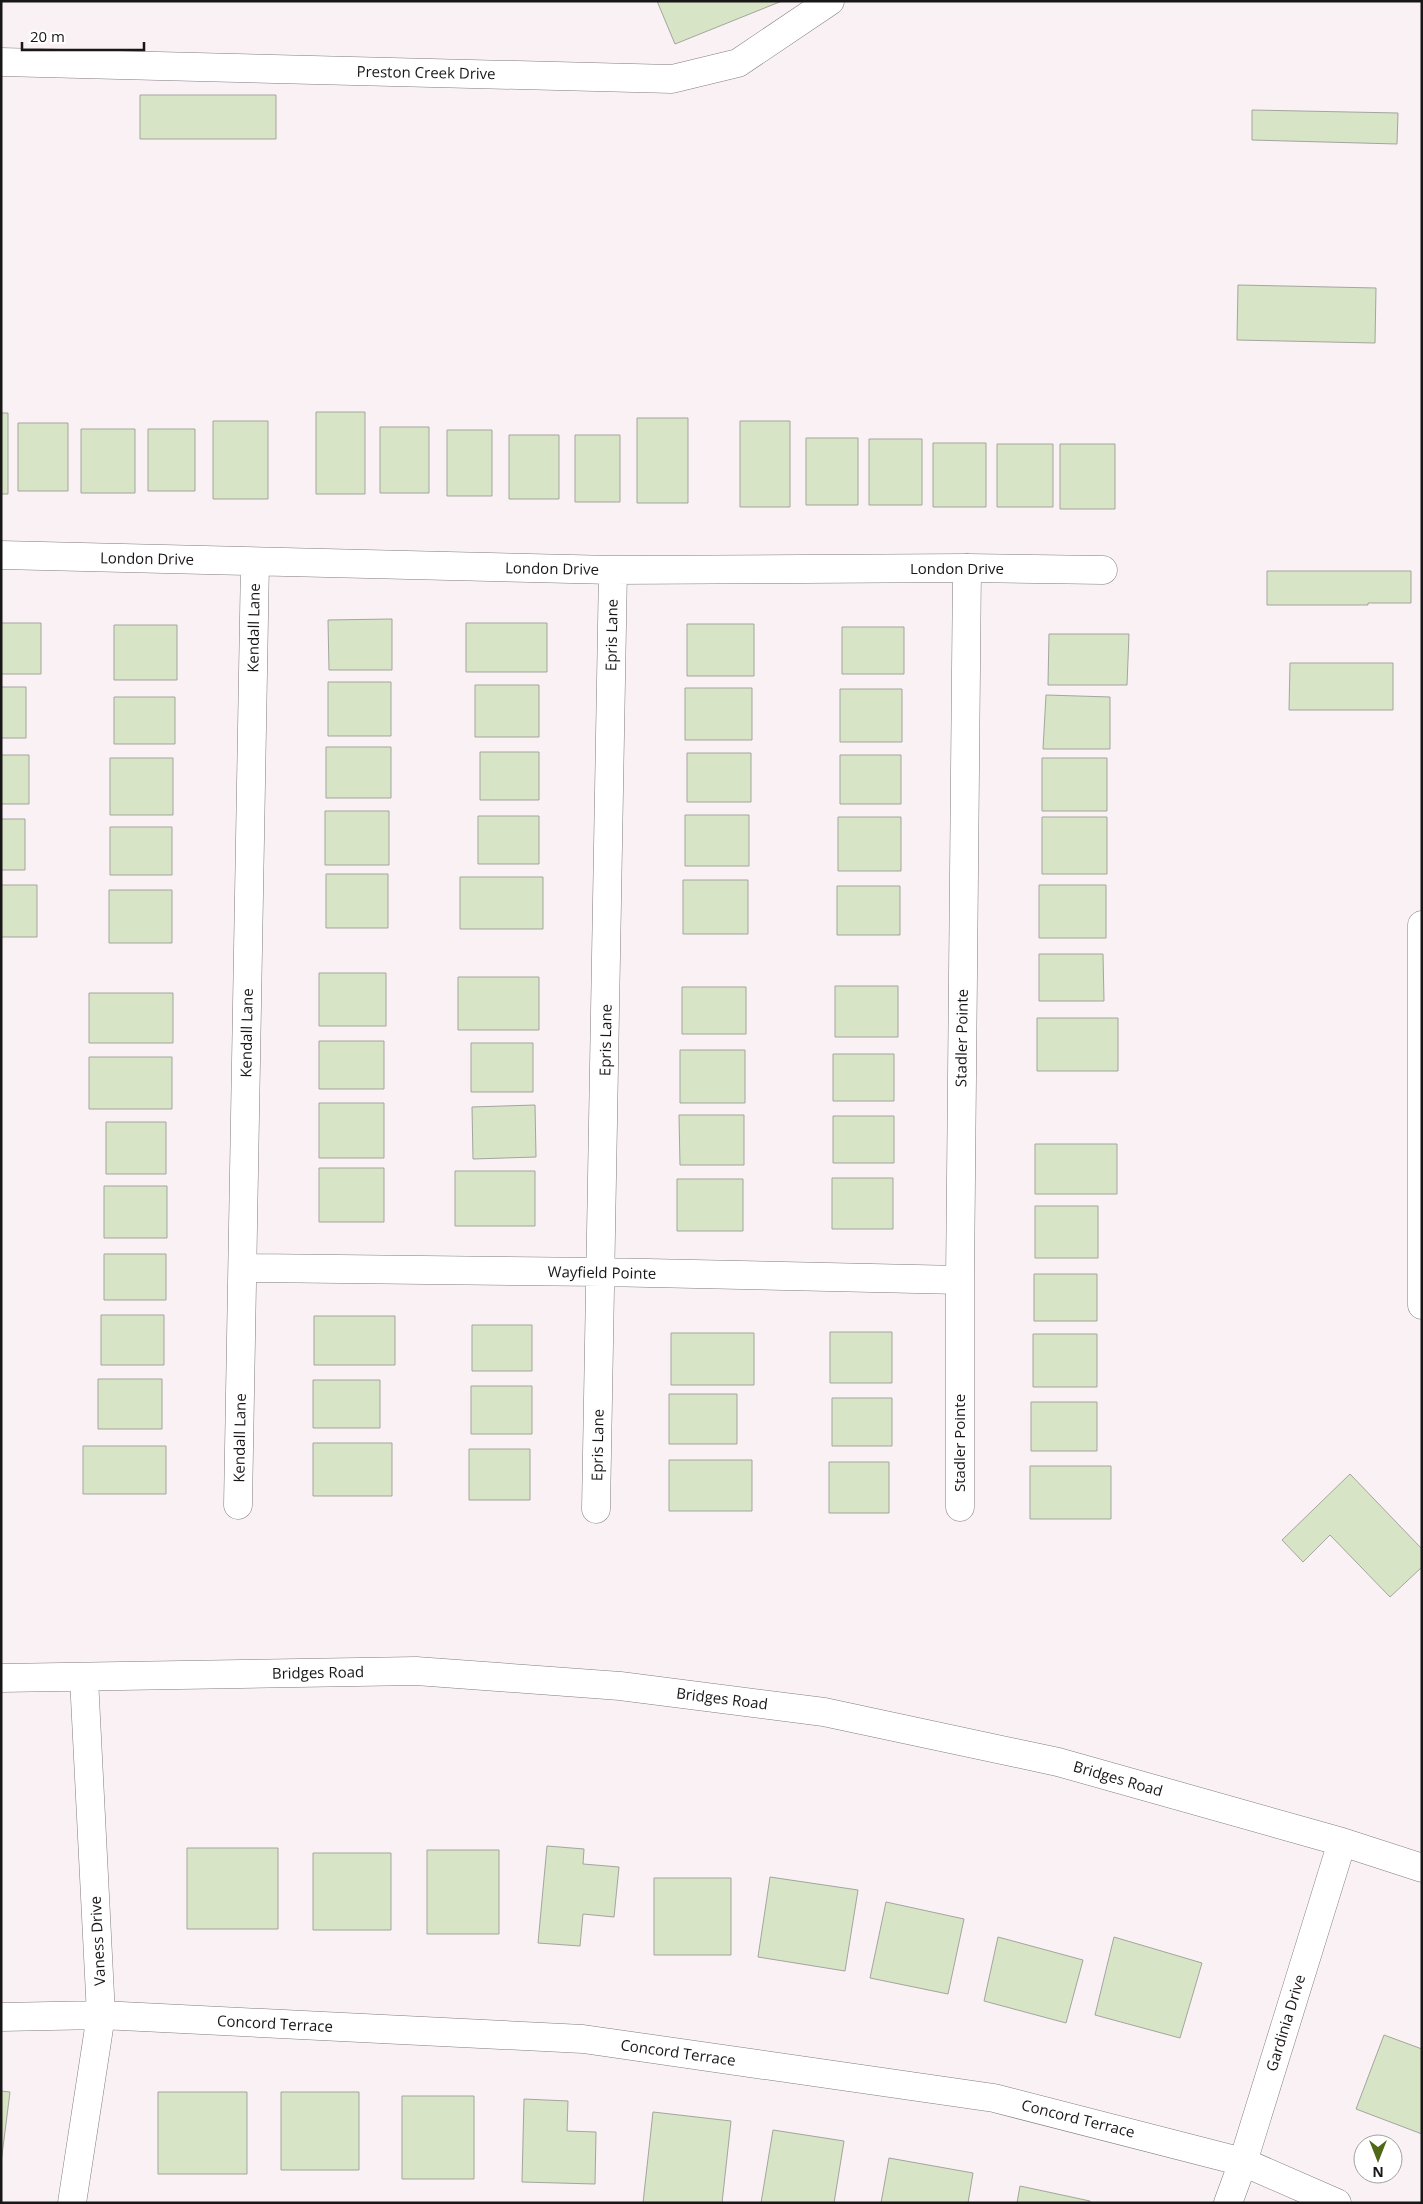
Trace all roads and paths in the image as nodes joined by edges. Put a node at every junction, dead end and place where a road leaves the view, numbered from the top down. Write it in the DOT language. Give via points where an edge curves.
graph roads {
  1 [pos="830,1"];
  2 [pos="1,62"];
  3 [pos="1,555"];
  4 [pos="256,562"];
  5 [pos="967,568"];
  6 [pos="613,570"];
  7 [pos="1103,570"];
  8 [pos="1422,925"];
  9 [pos="244,1268"];
  10 [pos="602,1272"];
  11 [pos="960,1280"];
  12 [pos="1422,1305"];
  13 [pos="238,1504"];
  14 [pos="960,1507"];
  15 [pos="596,1509"];
  16 [pos="1,1678"];
  17 [pos="84,1678"];
  18 [pos="1342,1842"];
  19 [pos="1422,1868"];
  20 [pos="101,2015"];
  21 [pos="1,2017"];
  22 [pos="1243,2162"];
  23 [pos="72,2203"];
  24 [pos="1228,2203"];
  25 [pos="1337,2203"];
  1 -- 2 [label="street, Preston Creek Drive" via="738,63 672,79"];
  3 -- 4 [label="street, London Drive"];
  4 -- 6 [label="street, London Drive"];
  4 -- 9 [label="street, Kendall Lane"];
  5 -- 6 [label="street, London Drive"];
  5 -- 7 [label="street, London Drive"];
  5 -- 11 [label="street, Stadler Pointe"];
  6 -- 10 [label="street, Epris Lane"];
  8 -- 12 [label="street"];
  9 -- 10 [label="street, Wayfield Pointe"];
  9 -- 13 [label="street, Kendall Lane"];
  10 -- 11 [label="street, Wayfield Pointe"];
  10 -- 15 [label="street, Epris Lane"];
  11 -- 14 [label="street, Stadler Pointe"];
  16 -- 17 [label="street, Bridges Road"];
  17 -- 18 [label="street, Bridges Road" via="416,1671 620,1686 824,1712 1058,1762"];
  17 -- 20 [label="street, Vaness Drive"];
  18 -- 19 [label="street, Bridges Road"];
  18 -- 22 [label="street, Gardinia Drive"];
  20 -- 21 [label="street, Concord Terrace"];
  20 -- 22 [label="street, Concord Terrace" via="583,2039 994,2098"];
  20 -- 23 [label="street, Vaness Drive"];
  22 -- 24 [label="street, Gardinia Drive"];
  22 -- 25 [label="street, Concord Terrace"];
}
